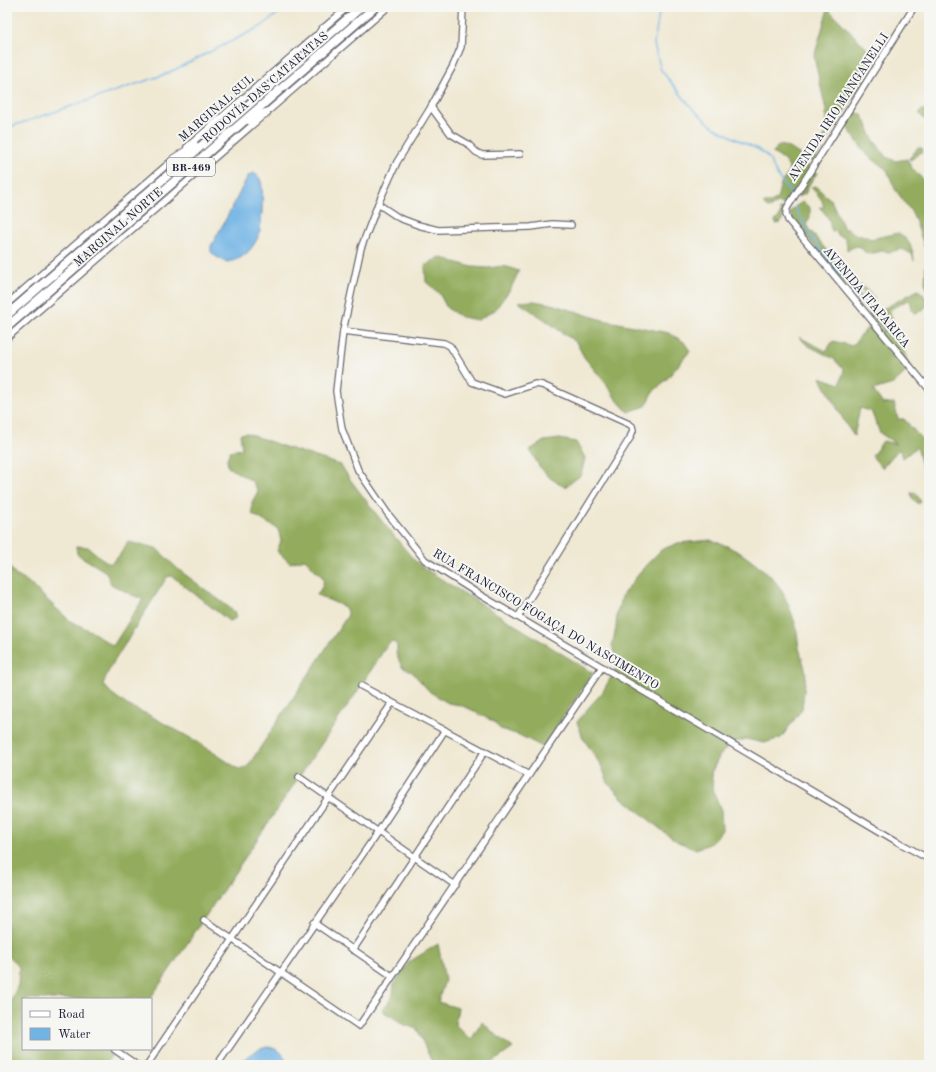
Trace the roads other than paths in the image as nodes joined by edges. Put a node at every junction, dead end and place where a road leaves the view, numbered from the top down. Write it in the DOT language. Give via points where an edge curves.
graph roads {
  1 [pos="348,7"];
  2 [pos="361,7"];
  3 [pos="375,7"];
  4 [pos="388,7"];
  5 [pos="463,7"];
  6 [pos="914,7"];
  7 [pos="323,29"];
  8 [pos="301,59"];
  9 [pos="430,107"];
  10 [pos="266,113"];
  11 [pos="241,124"];
  12 [pos="216,133"];
  13 [pos="520,154"];
  14 [pos="174,159"];
  15 [pos="378,204"];
  16 [pos="788,220"];
  17 [pos="571,225"];
  18 [pos="7,304"];
  19 [pos="7,315"];
  20 [pos="7,327"];
  21 [pos="343,331"];
  22 [pos="7,338"];
  23 [pos="929,389"];
  24 [pos="518,617"];
  25 [pos="602,667"];
  26 [pos="361,686"];
  27 [pos="392,703"];
  28 [pos="445,730"];
  29 [pos="485,751"];
  30 [pos="529,775"];
  31 [pos="299,777"];
  32 [pos="328,798"];
  33 [pos="378,832"];
  34 [pos="414,857"];
  35 [pos="929,859"];
  36 [pos="455,885"];
  37 [pos="204,920"];
  38 [pos="314,923"];
  39 [pos="232,940"];
  40 [pos="353,950"];
  41 [pos="281,972"];
  42 [pos="392,976"];
  43 [pos="115,1050"];
  44 [pos="137,1065"];
  45 [pos="148,1065"];
  46 [pos="217,1065"];
  1 -- 7 [label="street, MARGINAL SUL / BR-469"];
  2 -- 8 [label="highway, RODOVÍA DAS CATARATAS / BR-469"];
  3 -- 11 [label="highway, RODOVÍA DAS CATARATAS / BR-469"];
  4 -- 10 [label="street, MARGINAL NORTE"];
  5 -- 9 [label="street, RUA FRANCISCO FOGAÇA DO NASCIMENTO" via="461,46"];
  6 -- 16 [label="street, AVENIDA IRIO MANGANELLI" via="787,208"];
  7 -- 8 [label="highway"];
  7 -- 14 [label="street, MARGINAL SUL / BR-469"];
  8 -- 12 [label="highway, RODOVÍA DAS CATARATAS / BR-469"];
  9 -- 13 [label="street" via="451,134 476,152 482,155"];
  9 -- 15 [label="street, RUA FRANCISCO FOGAÇA DO NASCIMENTO" via="397,162"];
  10 -- 11 [label="highway"];
  10 -- 22 [label="street, MARGINAL NORTE"];
  11 -- 20 [label="highway, RODOVÍA DAS CATARATAS / BR-469"];
  12 -- 14 [label="highway"];
  12 -- 19 [label="highway, RODOVÍA DAS CATARATAS / BR-469"];
  14 -- 18 [label="street, MARGINAL SUL / BR-469"];
  15 -- 17 [label="street" via="399,218 418,226 438,230"];
  15 -- 21 [label="street, RUA FRANCISCO FOGAÇA DO NASCIMENTO" via="361,248"];
  16 -- 23 [label="street, AVENIDA ITAPARICA"];
  21 -- 24 [label="street, RUA FRANCISCO FOGAÇA DO NASCIMENTO" via="336,391 342,428 358,470 388,514 425,560"];
  21 -- 24 [label="street" via="444,343 450,346 472,382 505,394 535,384 542,385 632,426 634,430 630,438"];
  24 -- 25 [label="street, RUA FRANCISCO FOGAÇA DO NASCIMENTO"];
  25 -- 30 [label="street"];
  25 -- 35 [label="street, RUA FRANCISCO FOGAÇA DO NASCIMENTO"];
  26 -- 27 [label="street"];
  27 -- 28 [label="street"];
  27 -- 32 [label="street"];
  28 -- 29 [label="street"];
  28 -- 33 [label="street"];
  29 -- 30 [label="street"];
  29 -- 34 [label="street"];
  30 -- 36 [label="street"];
  31 -- 32 [label="street"];
  32 -- 33 [label="street"];
  32 -- 39 [label="street"];
  33 -- 34 [label="street"];
  33 -- 38 [label="street"];
  34 -- 36 [label="street"];
  34 -- 40 [label="street"];
  36 -- 42 [label="street"];
  37 -- 39 [label="street"];
  38 -- 40 [label="street"];
  38 -- 41 [label="street"];
  39 -- 41 [label="street"];
  39 -- 45 [label="street"];
  40 -- 42 [label="street"];
  41 -- 42 [label="street" via="359,1026"];
  41 -- 46 [label="street"];
  43 -- 44 [label="street"];
}
